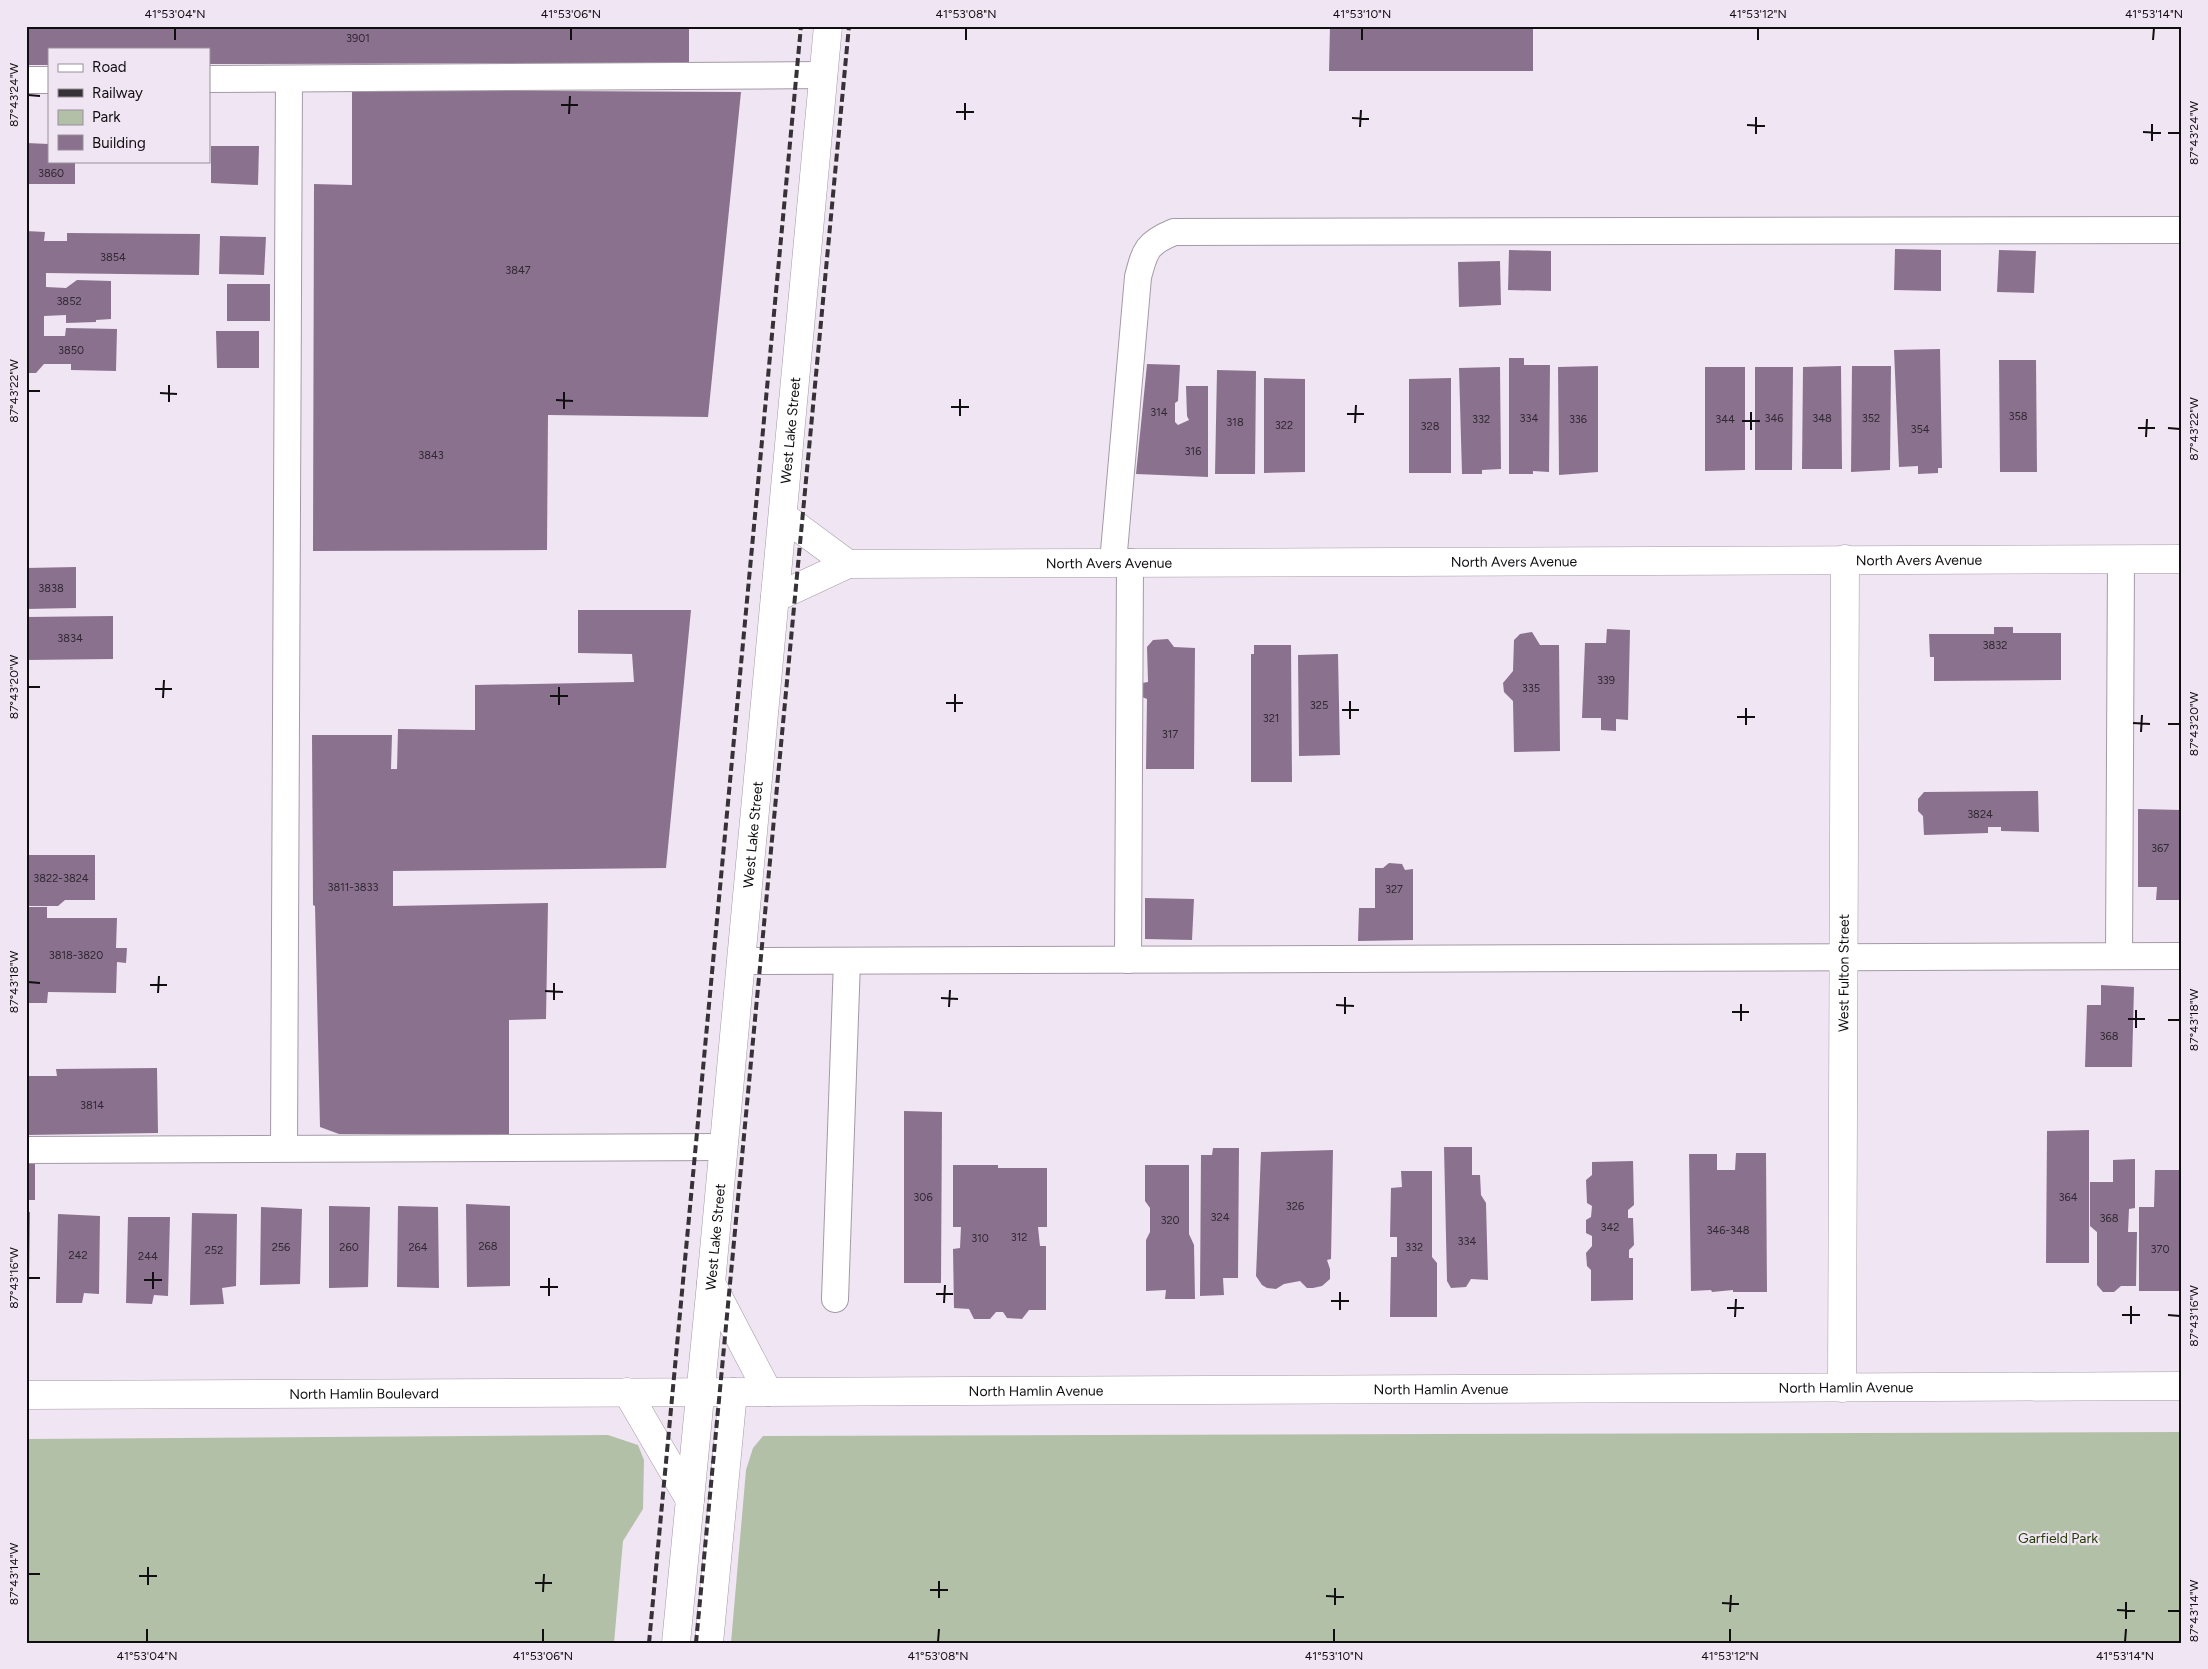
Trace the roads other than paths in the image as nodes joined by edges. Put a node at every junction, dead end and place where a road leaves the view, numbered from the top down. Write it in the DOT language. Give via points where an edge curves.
graph roads {
  1 [pos="828,26"];
  2 [pos="824,75"];
  3 [pos="210,79"];
  4 [pos="289,79"];
  5 [pos="26,80"];
  6 [pos="48,80"];
  7 [pos="2182,230"];
  8 [pos="783,516"];
  9 [pos="1845,559"];
  10 [pos="2121,559"];
  11 [pos="2182,559"];
  12 [pos="1122,562"];
  13 [pos="848,564"];
  14 [pos="774,598"];
  15 [pos="2119,956"];
  16 [pos="2182,956"];
  17 [pos="1844,957"];
  18 [pos="1128,960"];
  19 [pos="741,961"];
  20 [pos="846,961"];
  21 [pos="284,1147"];
  22 [pos="724,1147"];
  23 [pos="26,1150"];
  24 [pos="711,1283"];
  25 [pos="835,1299"];
  26 [pos="2182,1386"];
  27 [pos="1842,1388"];
  28 [pos="628,1392"];
  29 [pos="700,1392"];
  30 [pos="733,1392"];
  31 [pos="768,1392"];
  32 [pos="26,1395"];
  33 [pos="690,1500"];
  34 [pos="676,1643"];
  35 [pos="709,1643"];
  1 -- 2 [label="street, West Lake Street"];
  2 -- 4 [label="lane"];
  2 -- 8 [label="street, West Lake Street"];
  3 -- 4 [label="lane"];
  4 -- 21 [label="lane"];
  5 -- 6 [label="lane"];
  7 -- 12 [label="lane" via="1174,232 1158,239 1145,251 1138,277"];
  8 -- 13 [label="street"];
  8 -- 14 [label="street, West Lake Street"];
  9 -- 10 [label="street, North Avers Avenue"];
  9 -- 12 [label="street, North Avers Avenue"];
  9 -- 17 [label="street, West Fulton Street"];
  10 -- 11 [label="street, North Avers Avenue"];
  10 -- 15 [label="lane"];
  12 -- 13 [label="street, North Avers Avenue"];
  12 -- 18 [label="lane"];
  13 -- 14 [label="street, North Avers Avenue"];
  14 -- 19 [label="street, West Lake Street"];
  15 -- 16 [label="lane"];
  15 -- 17 [label="lane"];
  17 -- 18 [label="lane"];
  17 -- 27 [label="street, West Fulton Street"];
  18 -- 20 [label="lane"];
  19 -- 20 [label="lane"];
  19 -- 22 [label="street, West Lake Street"];
  20 -- 25 [label="lane"];
  21 -- 22 [label="lane"];
  21 -- 23 [label="lane"];
  22 -- 24 [label="street, West Lake Street"];
  24 -- 29 [label="street, West Lake Street"];
  24 -- 31 [label="street"];
  26 -- 27 [label="street, North Hamlin Avenue"];
  27 -- 31 [label="street, North Hamlin Avenue"];
  28 -- 29 [label="street, North Hamlin Boulevard"];
  28 -- 32 [label="street, North Hamlin Boulevard"];
  28 -- 33 [label="street"];
  29 -- 30 [label="street, North Hamlin Avenue"];
  29 -- 33 [label="street, West Lake Street"];
  30 -- 31 [label="street, North Hamlin Avenue"];
  30 -- 35 [label="street"];
  33 -- 34 [label="street, West Lake Street"];
}
